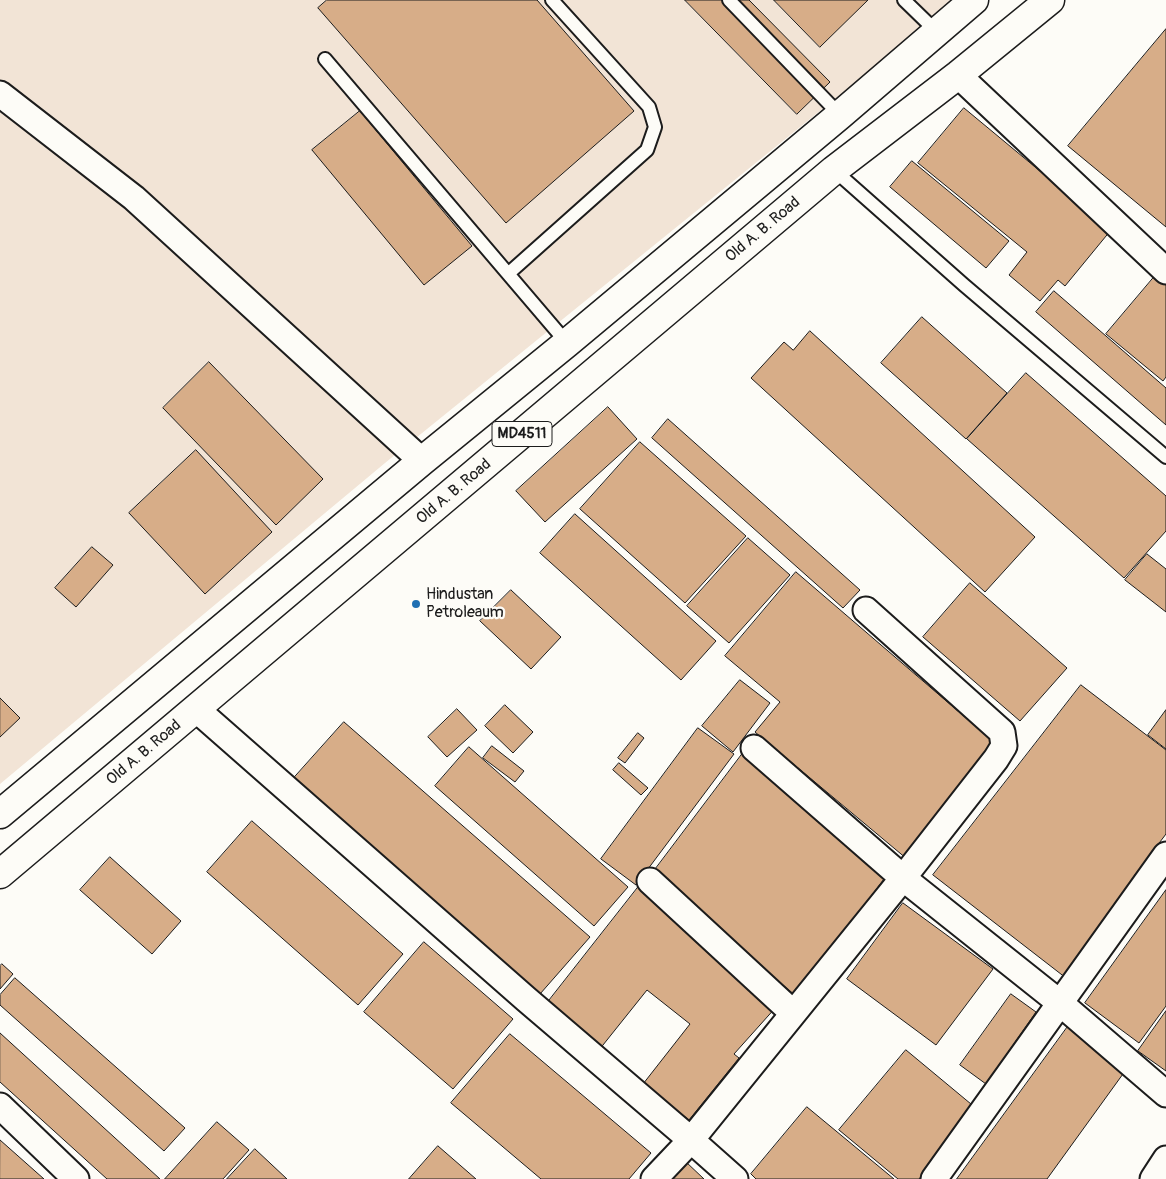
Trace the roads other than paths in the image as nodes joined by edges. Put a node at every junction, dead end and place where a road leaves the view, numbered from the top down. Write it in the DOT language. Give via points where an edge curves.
graph roads {
  1 [pos="552,0"];
  2 [pos="729,0"];
  3 [pos="904,0"];
  4 [pos="974,0"];
  5 [pos="1050,0"];
  6 [pos="937,32"];
  7 [pos="325,59"];
  8 [pos="958,75"];
  9 [pos="0,94"];
  10 [pos="840,115"];
  11 [pos="834,170"];
  12 [pos="1166,271"];
  13 [pos="509,273"];
  14 [pos="568,343"];
  15 [pos="1166,457"];
  16 [pos="422,461"];
  17 [pos="866,610"];
  18 [pos="196,709"];
  19 [pos="754,748"];
  20 [pos="0,814"];
  21 [pos="1166,855"];
  22 [pos="0,874"];
  23 [pos="903,878"];
  24 [pos="650,881"];
  25 [pos="1060,1002"];
  26 [pos="794,1014"];
  27 [pos="1166,1094"];
  28 [pos="0,1106"];
  29 [pos="691,1140"];
  30 [pos="1166,1159"];
  31 [pos="76,1179"];
  32 [pos="654,1179"];
  33 [pos="735,1179"];
  34 [pos="934,1179"];
  35 [pos="1152,1179"];
  1 -- 13 [label="lane" via="648,107 655,127 648,150"];
  2 -- 10 [label="lane"];
  3 -- 6 [label="lane"];
  4 -- 6 [label="main road, MD4511"];
  5 -- 8 [label="main road, Old A. B. Road / MD4511"];
  6 -- 10 [label="main road, MD4511"];
  7 -- 13 [label="lane"];
  8 -- 11 [label="main road, Old A. B. Road / MD4511"];
  8 -- 12 [label="street"];
  9 -- 16 [label="street" via="134,198"];
  10 -- 14 [label="main road, MD4511"];
  11 -- 15 [label="lane"];
  11 -- 18 [label="main road, Old A. B. Road / MD4511"];
  13 -- 14 [label="lane"];
  14 -- 16 [label="main road, MD4511"];
  16 -- 20 [label="main road, MD4511"];
  17 -- 23 [label="street" via="1002,732 1004,746"];
  18 -- 22 [label="main road, Old A. B. Road / MD4511"];
  18 -- 29 [label="street"];
  19 -- 23 [label="street"];
  21 -- 25 [label="street"];
  23 -- 25 [label="street"];
  23 -- 26 [label="street"];
  24 -- 26 [label="street"];
  25 -- 27 [label="street"];
  25 -- 34 [label="street"];
  26 -- 29 [label="street"];
  28 -- 31 [label="street"];
  29 -- 32 [label="street"];
  29 -- 33 [label="street"];
  30 -- 35 [label="street"];
}
